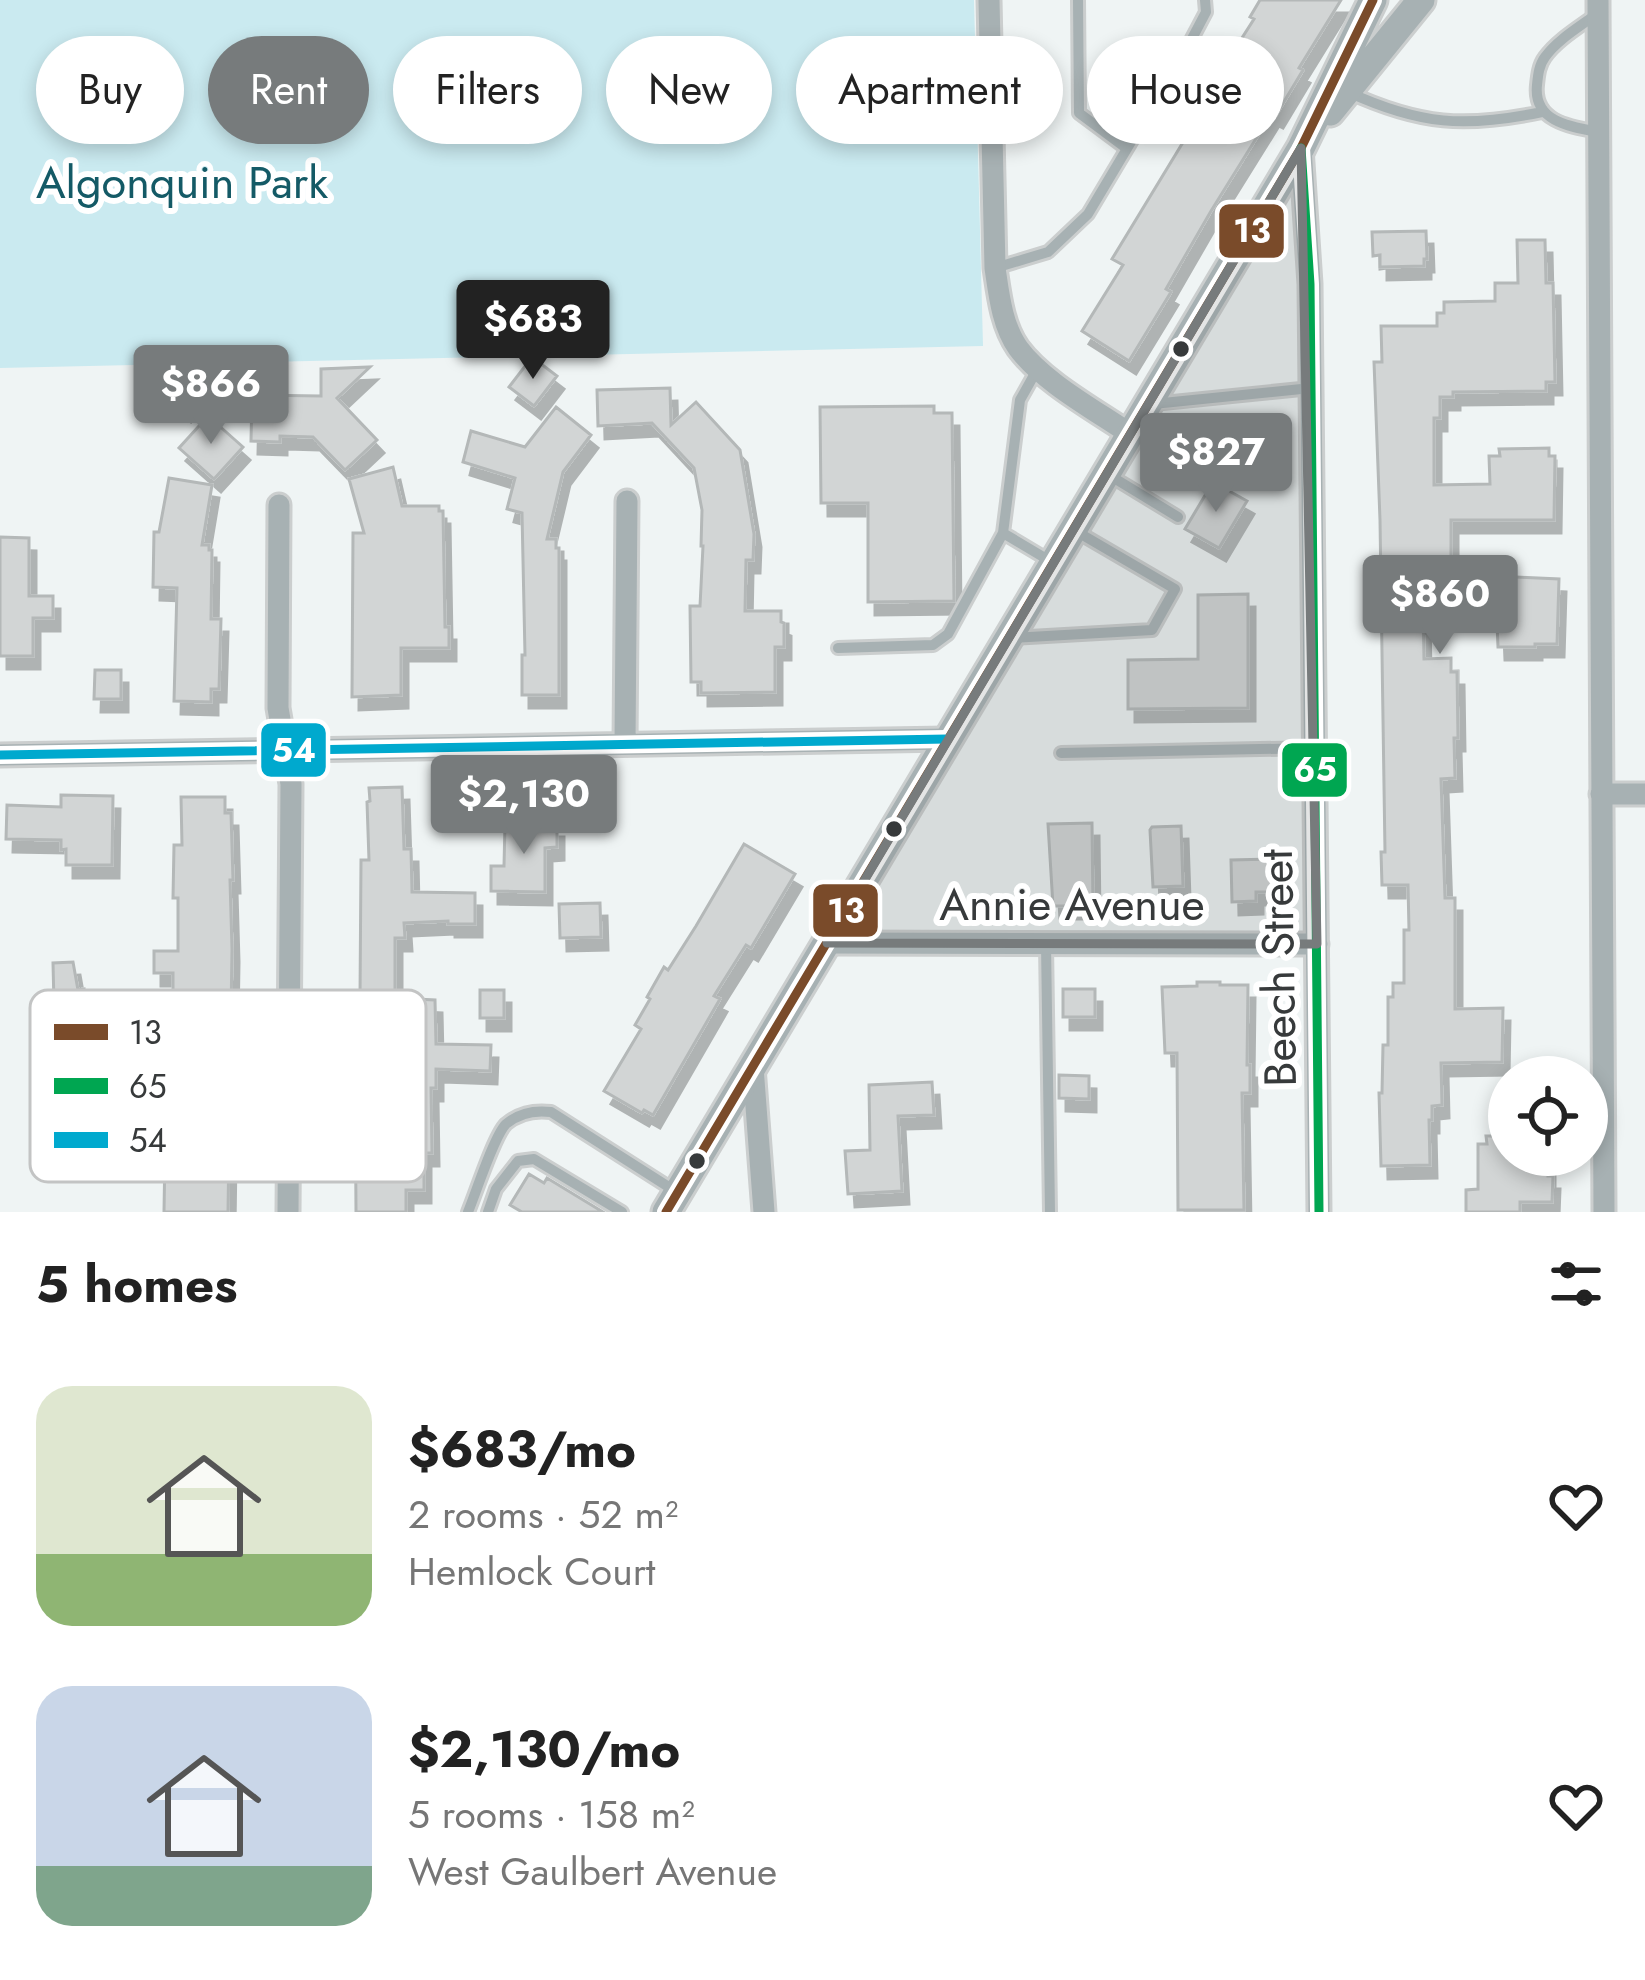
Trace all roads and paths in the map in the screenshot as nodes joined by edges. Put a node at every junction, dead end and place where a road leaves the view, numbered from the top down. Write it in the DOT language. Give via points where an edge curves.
graph roads {
  1 [pos="989,0"];
  2 [pos="1078,0"];
  3 [pos="1205,0"];
  4 [pos="1373,0"];
  5 [pos="1421,0"];
  6 [pos="1598,7"];
  7 [pos="1347,91"];
  8 [pos="1543,112"];
  9 [pos="1599,132"];
  10 [pos="1126,148"];
  11 [pos="1301,148"];
  12 [pos="995,268"];
  13 [pos="1038,368"];
  14 [pos="1311,388"];
  15 [pos="1148,404"];
  16 [pos="1130,434"];
  17 [pos="1106,473"];
  18 [pos="627,501"];
  19 [pos="279,505"];
  20 [pos="1178,517"];
  21 [pos="1073,529"];
  22 [pos="1003,533"];
  23 [pos="1052,563"];
  24 [pos="1007,638"];
  25 [pos="838,648"];
  26 [pos="947,739"];
  27 [pos="625,743"];
  28 [pos="1315,748"];
  29 [pos="284,750"];
  30 [pos="1061,753"];
  31 [pos="0,755"];
  32 [pos="1601,794"];
  33 [pos="1645,794"];
  34 [pos="826,943"];
  35 [pos="1046,944"];
  36 [pos="1317,944"];
  37 [pos="290,990"];
  38 [pos="753,1067"];
  39 [pos="288,1182"];
  40 [pos="672,1203"];
  41 [pos="288,1212"];
  42 [pos="468,1212"];
  43 [pos="488,1212"];
  44 [pos="621,1212"];
  45 [pos="764,1212"];
  46 [pos="1050,1212"];
  47 [pos="1319,1212"];
  48 [pos="1604,1212"];
  1 -- 12 [label="street"];
  2 -- 10 [label="lane" via="1079,113"];
  3 -- 10 [label="lane"];
  4 -- 11 [label="street"];
  5 -- 7 [label="street"];
  6 -- 8 [label="lane" via="1541,62 1535,92"];
  6 -- 9 [label="street"];
  7 -- 8 [label="lane" via="1438,122"];
  7 -- 11 [label="street"];
  8 -- 9 [label="lane"];
  9 -- 32 [label="street"];
  10 -- 12 [label="lane" via="1088,214 1048,252"];
  11 -- 14 [label="street, Beech Street"];
  11 -- 15 [label="street"];
  12 -- 13 [label="street" via="1001,311"];
  13 -- 16 [label="street"];
  13 -- 22 [label="lane" via="1020,400"];
  14 -- 15 [label="lane"];
  14 -- 28 [label="street, Beech Street"];
  15 -- 16 [label="street"];
  16 -- 17 [label="street"];
  17 -- 20 [label="lane"];
  17 -- 21 [label="street"];
  18 -- 27 [label="street"];
  19 -- 29 [label="street"];
  21 -- 23 [label="street"];
  21 -- 24 [label="lane" via="1174,589 1152,630"];
  22 -- 23 [label="lane"];
  22 -- 25 [label="lane" via="948,634 933,645"];
  23 -- 24 [label="street"];
  24 -- 26 [label="street"];
  26 -- 27 [label="street"];
  26 -- 34 [label="street"];
  27 -- 29 [label="street"];
  28 -- 30 [label="lane"];
  28 -- 36 [label="street, Beech Street"];
  29 -- 31 [label="street"];
  29 -- 37 [label="street" via="291,784"];
  32 -- 33 [label="street"];
  32 -- 48 [label="street"];
  34 -- 35 [label="street, Annie Avenue"];
  34 -- 38 [label="street"];
  35 -- 36 [label="street, Annie Avenue"];
  35 -- 46 [label="lane"];
  36 -- 47 [label="street, Beech Street"];
  38 -- 40 [label="street"];
  38 -- 45 [label="street"];
  39 -- 41 [label="street"];
  40 -- 42 [label="lane" via="551,1112 536,1110 503,1127"];
  43 -- 44 [label="lane" via="518,1161 534,1159"];
}
